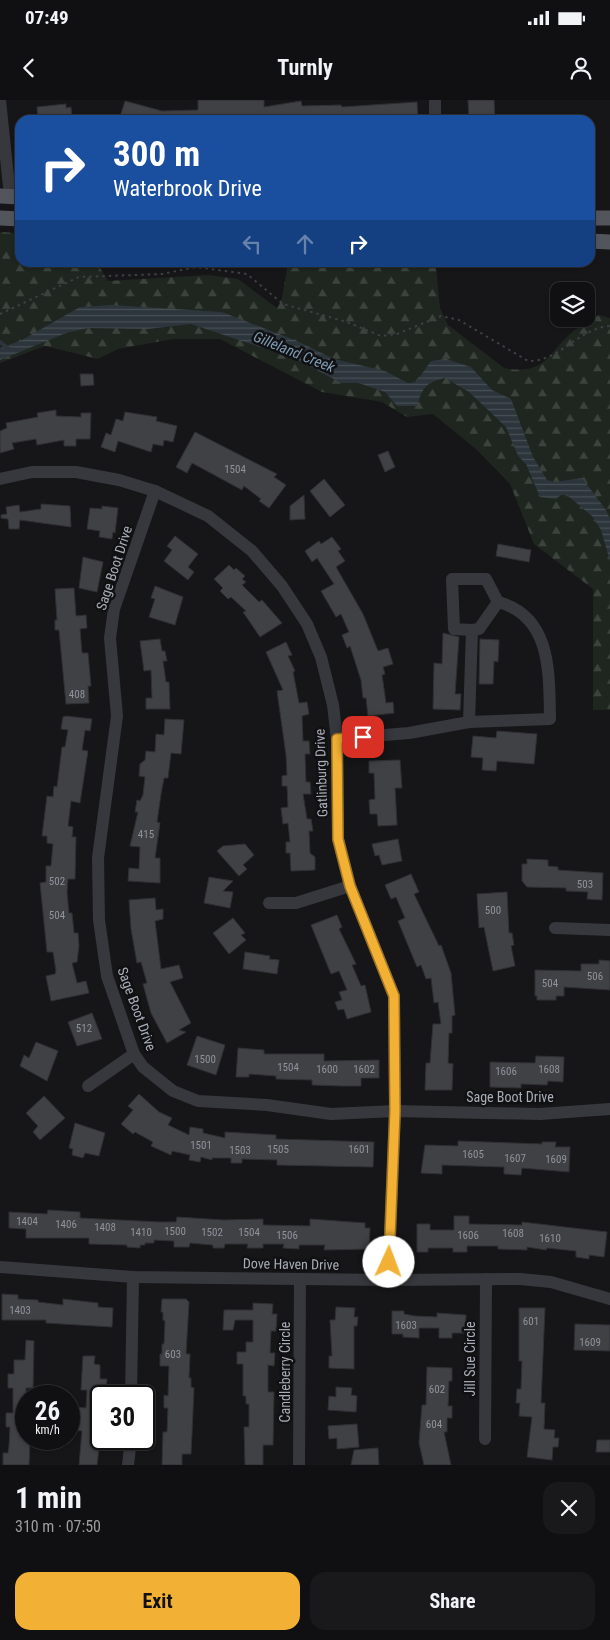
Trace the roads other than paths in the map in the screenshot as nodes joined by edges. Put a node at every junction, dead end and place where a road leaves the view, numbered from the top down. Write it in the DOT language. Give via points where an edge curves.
graph roads {
  1 [pos="0,100"];
  2 [pos="435,100"];
  3 [pos="436,115"];
  4 [pos="10,196"];
  5 [pos="0,218"];
  6 [pos="595,218"];
  7 [pos="610,218"];
  8 [pos="15,219"];
  9 [pos="595,241"];
  10 [pos="610,242"];
  11 [pos="0,479"];
  12 [pos="155,491"];
  13 [pos="498,602"];
  14 [pos="472,630"];
  15 [pos="469,722"];
  16 [pos="337,739"];
  17 [pos="350,886"];
  18 [pos="269,903"];
  19 [pos="555,928"];
  20 [pos="610,930"];
  21 [pos="134,1054"];
  22 [pos="88,1086"];
  23 [pos="610,1109"];
  24 [pos="395,1111"];
  25 [pos="0,1267"];
  26 [pos="133,1277"];
  27 [pos="486,1278"];
  28 [pos="300,1279"];
  29 [pos="388,1280"];
  30 [pos="610,1299"];
  31 [pos="131,1385"];
  32 [pos="485,1439"];
  33 [pos="130,1450"];
  34 [pos="128,1465"];
  35 [pos="299,1465"];
  1 -- 4 [label="street"];
  2 -- 3 [label="street"];
  5 -- 8 [label="main road"];
  6 -- 7 [label="main road"];
  9 -- 10 [label="main road"];
  11 -- 12 [label="street, Gatlinburg Drive" via="32,472 76,472"];
  12 -- 16 [label="street, Gatlinburg Drive" via="208,516 252,551 282,586 307,624 320,657 333,705"];
  12 -- 21 [label="street, Sage Boot Drive" via="114,609 110,638 117,716 98,858 98,920 107,976"];
  13 -- 14 [label="street" via="479,629"];
  13 -- 14 [label="street" via="486,579 452,579 454,629"];
  13 -- 15 [label="street" via="513,606 541,637 547,658 550,719"];
  14 -- 15 [label="street"];
  15 -- 16 [label="street" via="409,733"];
  16 -- 17 [label="street, Gatlinburg Drive" via="338,839"];
  17 -- 18 [label="street" via="296,903"];
  17 -- 24 [label="street, Gatlinburg Drive" via="394,996"];
  19 -- 20 [label="street"];
  21 -- 22 [label="street"];
  21 -- 24 [label="street, Sage Boot Drive" via="143,1067 173,1091 198,1101 267,1105 331,1114"];
  23 -- 24 [label="street, Sage Boot Drive" via="540,1114"];
  24 -- 29 [label="street, Gatlinburg Drive"];
  25 -- 26 [label="street, Dove Haven Drive"];
  26 -- 28 [label="street, Dove Haven Drive"];
  26 -- 31 [label="street"];
  27 -- 29 [label="street, Dove Haven Drive"];
  27 -- 30 [label="street, Dove Haven Drive" via="550,1282"];
  27 -- 32 [label="street, Jill Sue Circle"];
  28 -- 29 [label="street, Dove Haven Drive"];
  28 -- 35 [label="street, Candleberry Circle"];
  33 -- 34 [label="street"];
}
